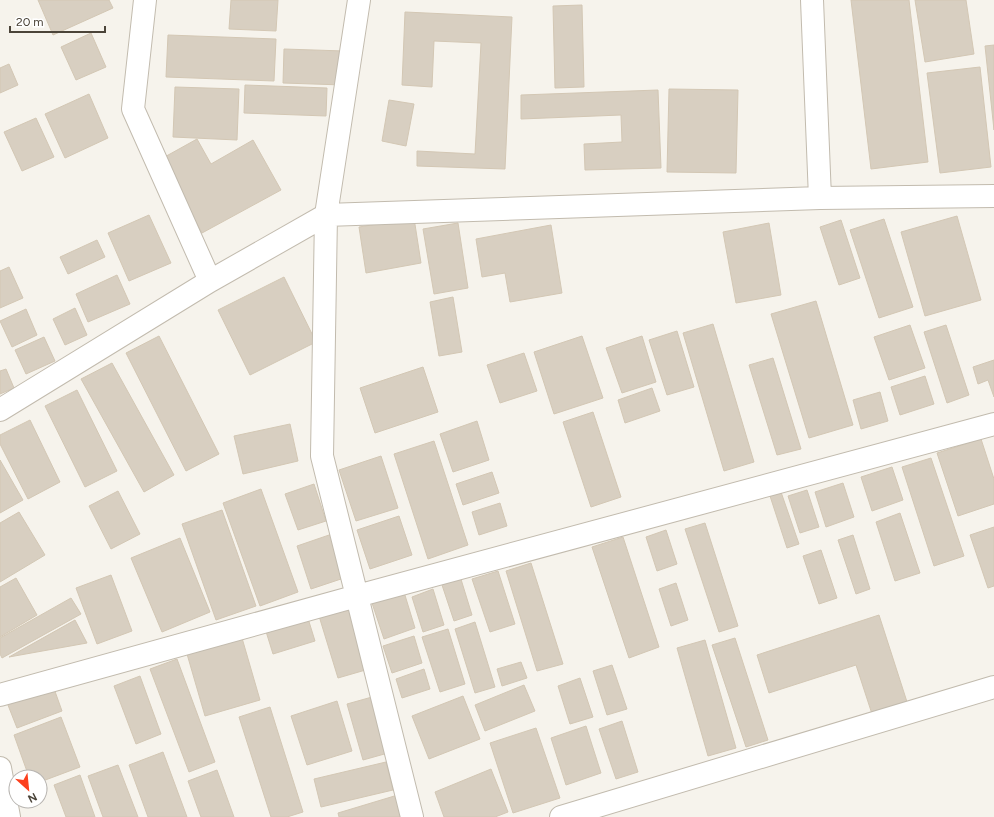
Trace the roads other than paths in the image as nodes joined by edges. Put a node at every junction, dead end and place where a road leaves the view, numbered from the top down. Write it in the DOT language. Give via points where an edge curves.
graph roads {
  1 [pos="145,0"];
  2 [pos="359,0"];
  3 [pos="812,0"];
  4 [pos="994,196"];
  5 [pos="820,198"];
  6 [pos="326,215"];
  7 [pos="210,281"];
  8 [pos="0,410"];
  9 [pos="994,424"];
  10 [pos="357,596"];
  11 [pos="994,687"];
  12 [pos="0,695"];
  13 [pos="0,768"];
  14 [pos="9,817"];
  15 [pos="412,817"];
  16 [pos="561,817"];
  1 -- 7 [label="street" via="133,109"];
  2 -- 6 [label="street"];
  3 -- 5 [label="street"];
  4 -- 5 [label="street"];
  5 -- 6 [label="street"];
  6 -- 7 [label="street"];
  6 -- 10 [label="street" via="322,456"];
  7 -- 8 [label="street"];
  9 -- 10 [label="street"];
  10 -- 12 [label="street"];
  10 -- 15 [label="street"];
  11 -- 16 [label="street"];
  13 -- 14 [label="street"];
}
